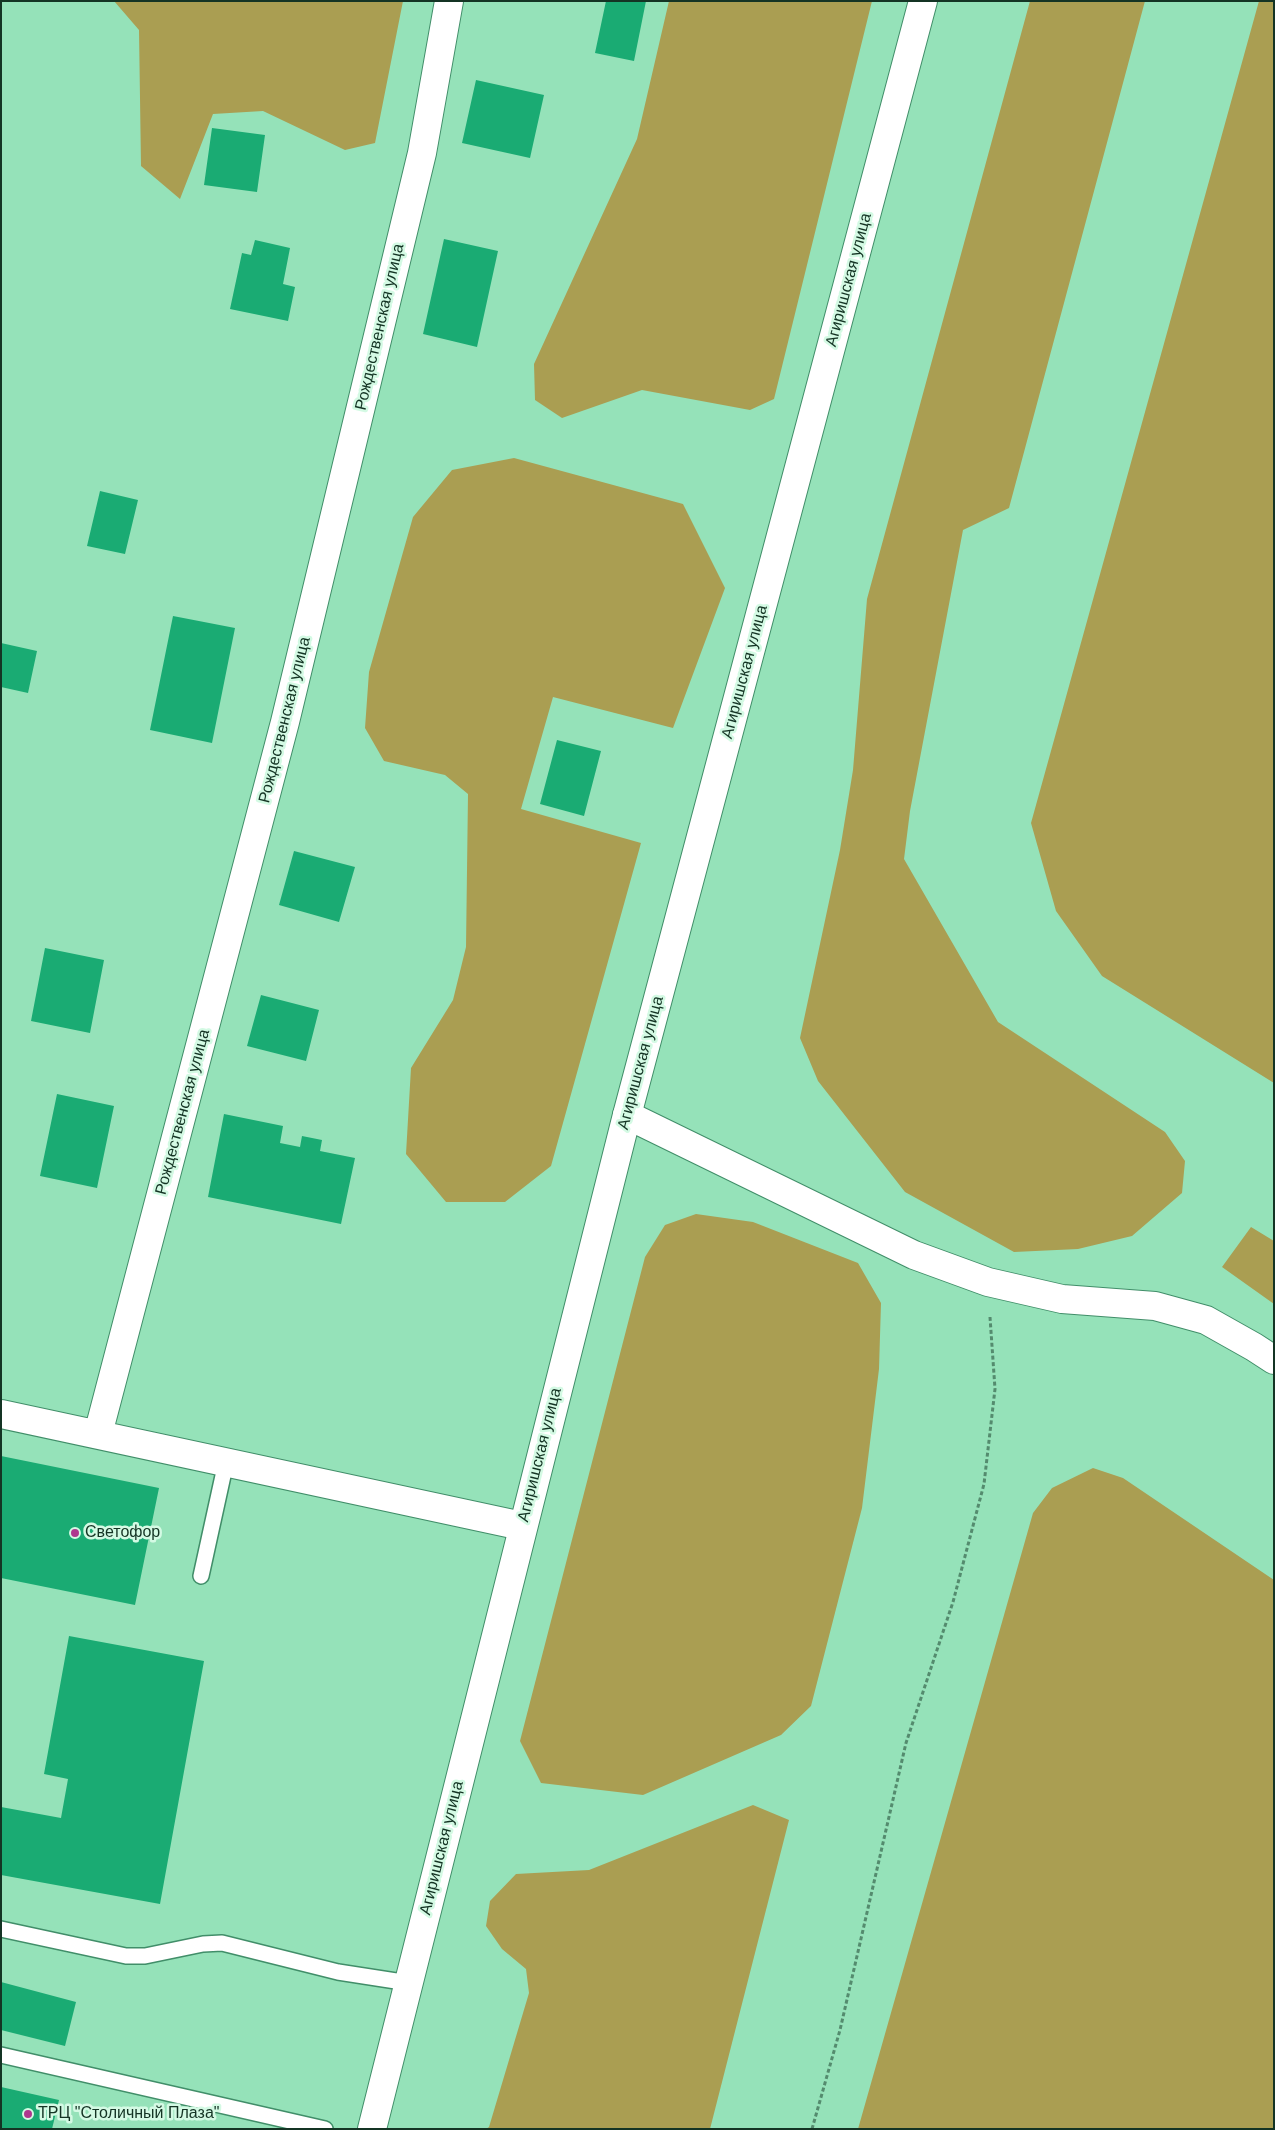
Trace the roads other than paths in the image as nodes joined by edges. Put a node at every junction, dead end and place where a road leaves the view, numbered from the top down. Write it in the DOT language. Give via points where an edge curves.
graph roads {
  1 [pos="449,1"];
  2 [pos="923,1"];
  3 [pos="627,1115"];
  4 [pos="1274,1360"];
  5 [pos="1,1414"];
  6 [pos="98,1434"];
  7 [pos="226,1462"];
  8 [pos="522,1526"];
  9 [pos="201,1576"];
  10 [pos="1,1929"];
  11 [pos="409,1983"];
  12 [pos="1,2055"];
  13 [pos="326,2129"];
  14 [pos="372,2129"];
  1 -- 6 [label="street, Рождественская улица" via="422,153 285,722"];
  2 -- 3 [label="street, Агиришская улица"];
  3 -- 4 [label="street" via="914,1254 988,1282 1062,1298 1163,1308 1206,1320"];
  3 -- 8 [label="street, Агиришская улица"];
  5 -- 6 [label="street"];
  6 -- 7 [label="street"];
  7 -- 8 [label="street"];
  7 -- 9 [label="lane"];
  8 -- 11 [label="street, Агиришская улица"];
  10 -- 11 [label="lane" via="126,1956 145,1956 222,1943 338,1972"];
  11 -- 14 [label="street, Агиришская улица"];
  12 -- 13 [label="lane"];
}
